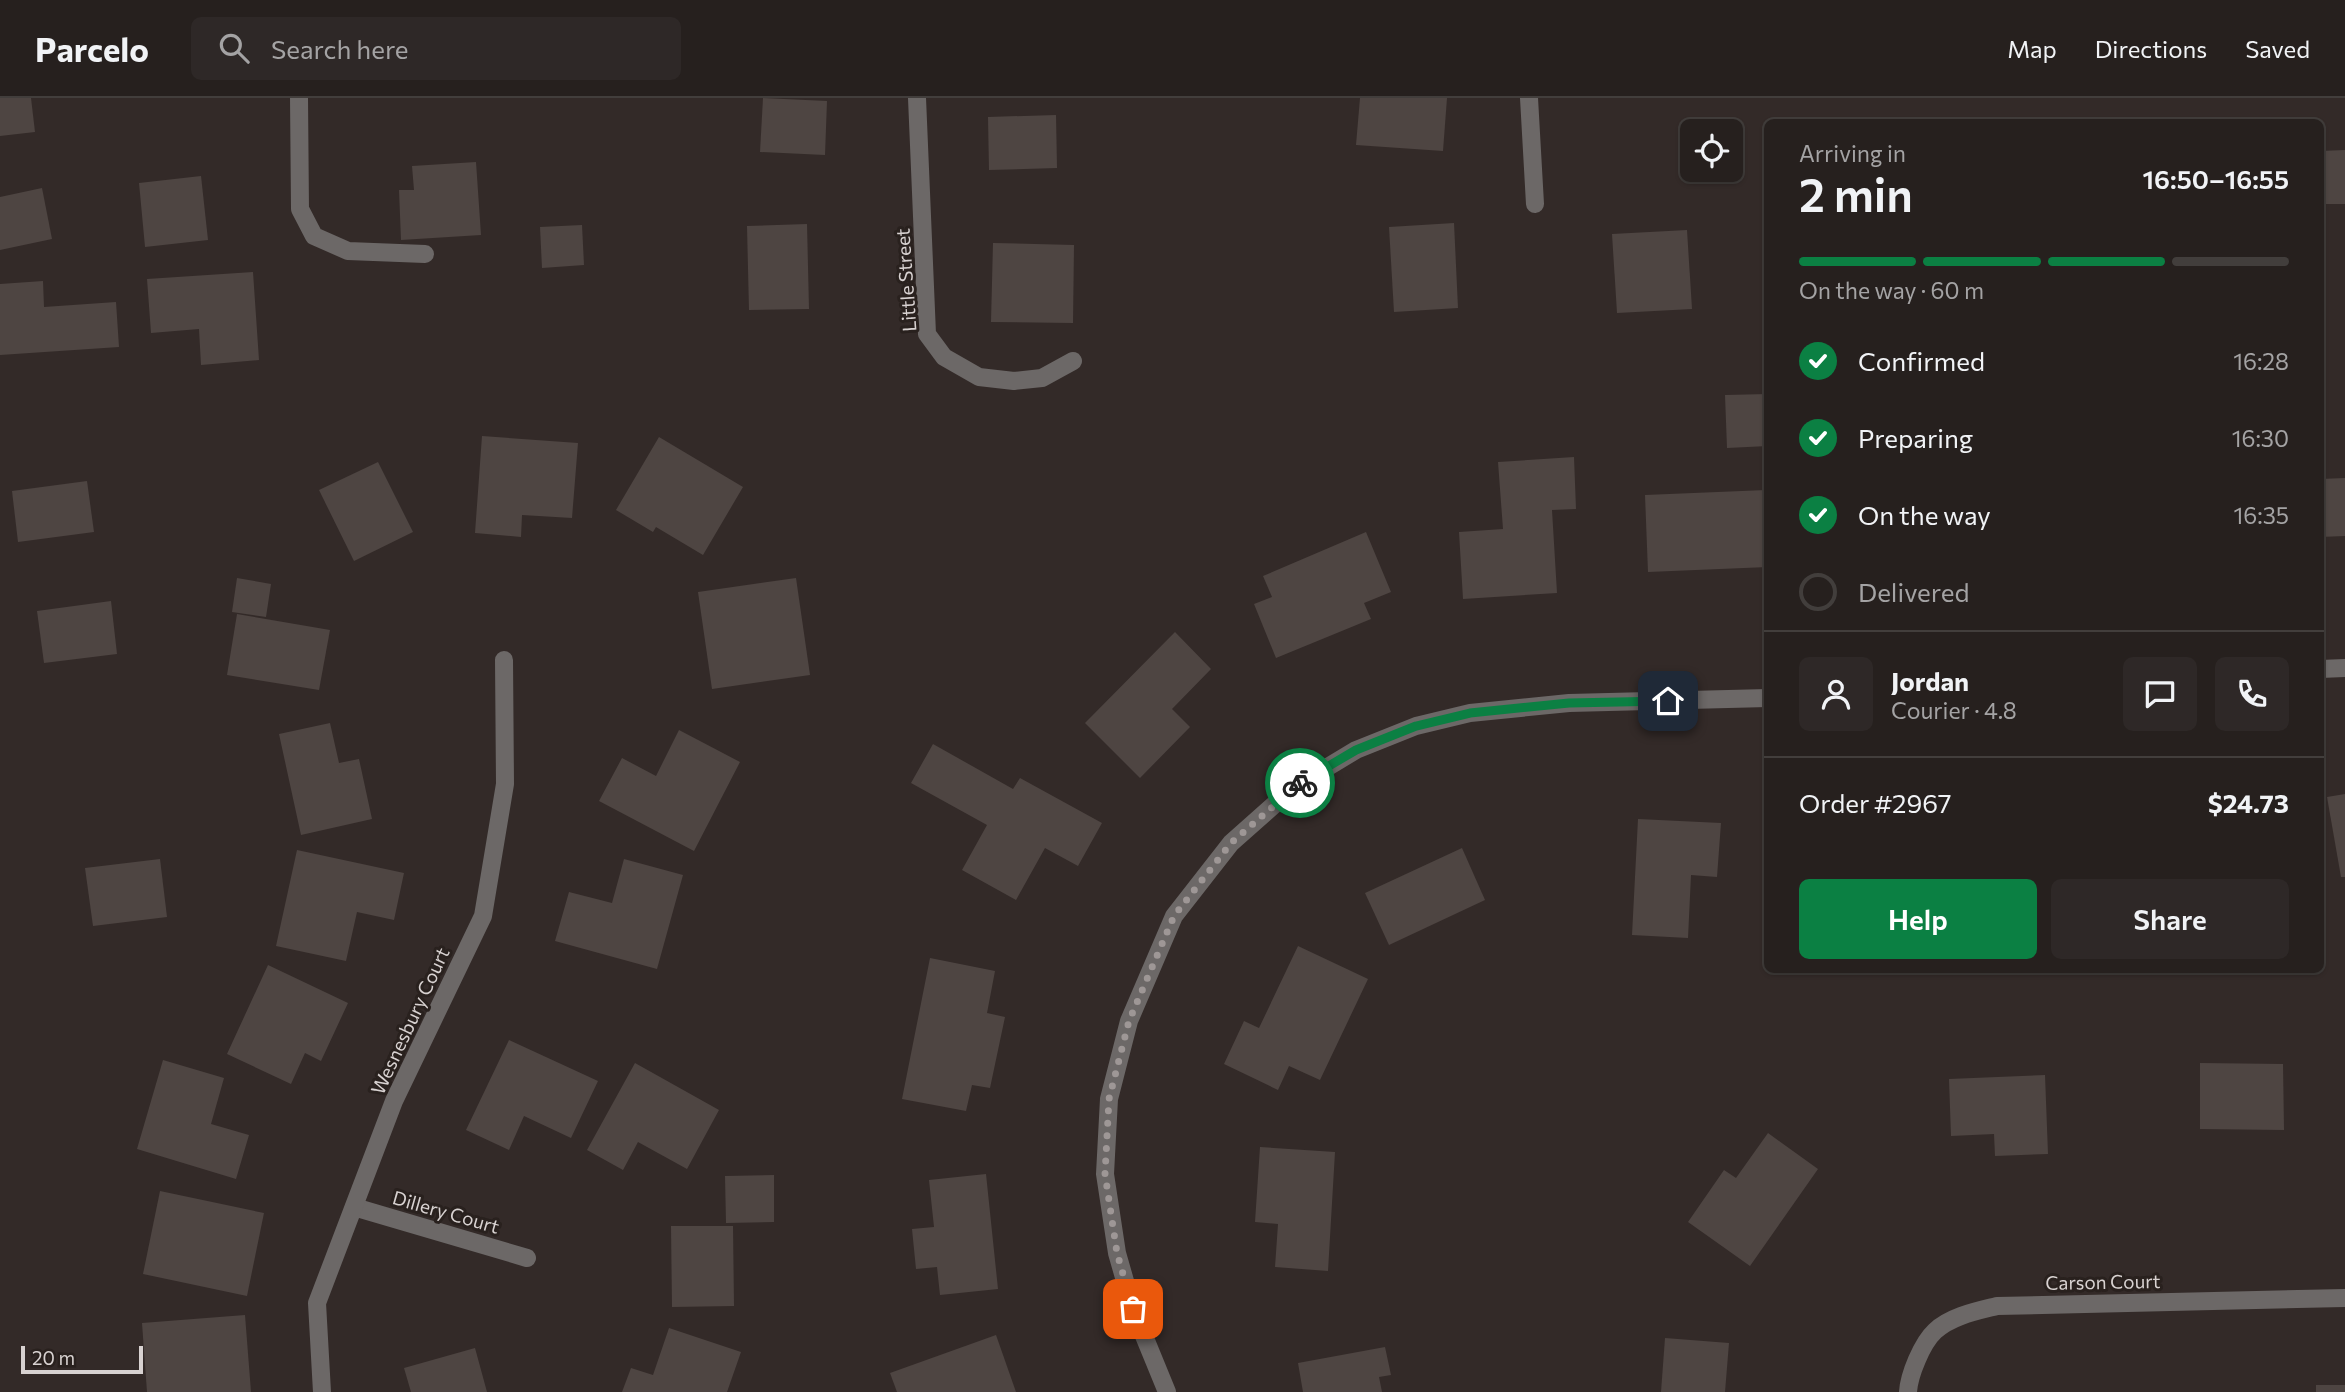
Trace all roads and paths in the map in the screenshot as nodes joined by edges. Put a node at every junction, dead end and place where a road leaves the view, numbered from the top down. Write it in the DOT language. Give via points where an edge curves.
graph roads {
  1 [pos="299,98"];
  2 [pos="917,98"];
  3 [pos="1529,98"];
  4 [pos="1535,204"];
  5 [pos="425,254"];
  6 [pos="1073,361"];
  7 [pos="504,660"];
  8 [pos="2345,668"];
  9 [pos="2324,669"];
  10 [pos="1764,698"];
  11 [pos="354,1207"];
  12 [pos="527,1258"];
  13 [pos="2345,1298"];
  14 [pos="322,1392"];
  15 [pos="1167,1392"];
  16 [pos="1908,1392"];
  1 -- 5 [label="street" via="300,209 314,236 348,251"];
  2 -- 6 [label="street, Little Street" via="927,334 944,357 979,377 1042,378"];
  3 -- 4 [label="street"];
  7 -- 11 [label="street, Wesnesbury Court" via="505,784 483,916 394,1101"];
  8 -- 9 [label="street"];
  10 -- 15 [label="street" via="1569,703 1470,713 1416,726 1356,750 1293,788 1231,843 1174,916 1129,1021 1109,1099 1105,1174 1117,1253 1133,1309"];
  11 -- 12 [label="street, Dillery Court"];
  11 -- 14 [label="street, Wesnesbury Court" via="317,1304"];
  13 -- 16 [label="street, Carson Court" via="1997,1306 1966,1313 1935,1331 1917,1357"];
}
